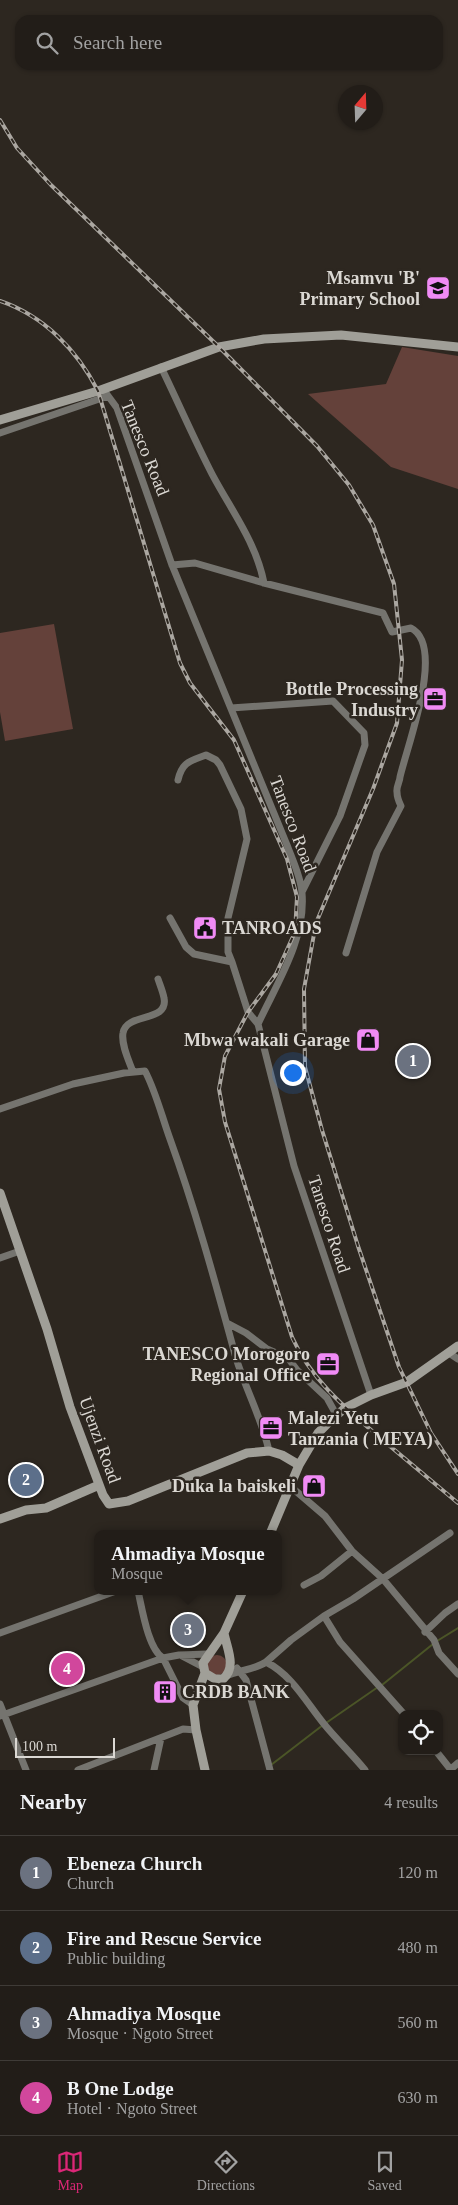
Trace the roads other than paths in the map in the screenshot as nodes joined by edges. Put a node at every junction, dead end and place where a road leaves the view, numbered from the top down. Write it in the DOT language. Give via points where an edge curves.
graph roads {
  1 [pos="458,347"];
  2 [pos="161,367"];
  3 [pos="105,393"];
  4 [pos="0,420"];
  5 [pos="0,433"];
  6 [pos="172,565"];
  7 [pos="264,583"];
  8 [pos="231,708"];
  9 [pos="178,780"];
  10 [pos="302,892"];
  11 [pos="170,918"];
  12 [pos="346,953"];
  13 [pos="232,962"];
  14 [pos="158,979"];
  15 [pos="258,1024"];
  16 [pos="133,1072"];
  17 [pos="0,1109"];
  18 [pos="0,1193"];
  19 [pos="20,1250"];
  20 [pos="0,1258"];
  21 [pos="226,1323"];
  22 [pos="458,1346"];
  23 [pos="449,1352"];
  24 [pos="458,1359"];
  25 [pos="371,1395"];
  26 [pos="337,1416"];
  27 [pos="269,1451"];
  28 [pos="299,1465"];
  29 [pos="99,1485"];
  30 [pos="290,1486"];
  31 [pos="1,1518"];
  32 [pos="270,1530"];
  33 [pos="450,1533"];
  34 [pos="352,1551"];
  35 [pos="383,1579"];
  36 [pos="304,1585"];
  37 [pos="105,1595"];
  38 [pos="139,1595"];
  39 [pos="241,1595"];
  40 [pos="458,1604"];
  41 [pos="324,1616"];
  42 [pos="425,1632"];
  43 [pos="0,1633"];
  44 [pos="224,1634"];
  45 [pos="210,1653"];
  46 [pos="180,1655"];
  47 [pos="163,1658"];
  48 [pos="230,1661"];
  49 [pos="266,1662"];
  50 [pos="204,1670"];
  51 [pos="239,1670"];
  52 [pos="458,1674"];
  53 [pos="224,1677"];
  54 [pos="197,1692"];
  55 [pos="0,1704"];
  56 [pos="193,1705"];
  57 [pos="400,1710"];
  58 [pos="2,1715"];
  59 [pos="196,1730"];
  60 [pos="161,1738"];
  61 [pos="439,1755"];
  62 [pos="458,1763"];
  63 [pos="26,1770"];
  64 [pos="78,1770"];
  65 [pos="154,1770"];
  66 [pos="205,1770"];
  67 [pos="270,1770"];
  68 [pos="365,1770"];
  69 [pos="450,1770"];
  1 -- 2 [label="street" via="340,335 264,339 219,347"];
  2 -- 3 [label="street"];
  2 -- 7 [label="street" via="213,476 253,545"];
  3 -- 4 [label="street"];
  3 -- 5 [label="street"];
  3 -- 6 [label="street, Tanesco Road" via="117,408"];
  6 -- 7 [label="street" via="195,563"];
  6 -- 8 [label="street, Tanesco Road"];
  7 -- 12 [label="street" via="383,614 392,632 411,628 417,632 425,648 426,668 418,710 396,790 400,806 377,852"];
  8 -- 10 [label="street, Tanesco Road" via="287,845"];
  8 -- 10 [label="street" via="333,701 359,727 366,739 340,816"];
  9 -- 13 [label="street" via="180,768 206,755 220,765 241,809 247,839 228,918 228,952"];
  10 -- 15 [label="street, Tanesco Road" via="300,927 290,959"];
  11 -- 13 [label="street" via="194,954"];
  13 -- 15 [label="street" via="248,1012"];
  14 -- 16 [label="street" via="164,998 163,1008 157,1014 135,1020 125,1027 123,1033"];
  15 -- 25 [label="street, Tanesco Road" via="294,1166"];
  16 -- 17 [label="street" via="73,1084"];
  16 -- 21 [label="street" via="145,1071 150,1084 180,1168"];
  18 -- 19 [label="street, Ujenzi Road"];
  19 -- 20 [label="street"];
  19 -- 29 [label="street, Ujenzi Road" via="70,1407"];
  21 -- 26 [label="street" via="288,1358 327,1398"];
  21 -- 27 [label="street" via="249,1397 264,1427"];
  22 -- 23 [label="street"];
  23 -- 24 [label="street"];
  23 -- 25 [label="street" via="406,1382"];
  25 -- 26 [label="street" via="345,1408"];
  26 -- 28 [label="street" via="318,1433"];
  27 -- 28 [label="street"];
  27 -- 29 [label="street, Ujenzi Road" via="229,1459 118,1503 109,1504"];
  28 -- 30 [label="street"];
  29 -- 31 [label="street" via="46,1508"];
  30 -- 32 [label="street"];
  30 -- 34 [label="street" via="325,1516"];
  33 -- 35 [label="street"];
  34 -- 35 [label="street"];
  34 -- 36 [label="street"];
  35 -- 41 [label="street"];
  35 -- 42 [label="street"];
  37 -- 43 [label="street"];
  38 -- 47 [label="street" via="151,1641"];
  39 -- 44 [label="street"];
  40 -- 42 [label="street"];
  41 -- 49 [label="street"];
  41 -- 57 [label="street" via="340,1642"];
  42 -- 52 [label="street"];
  44 -- 45 [label="street"];
  44 -- 48 [label="street"];
  45 -- 46 [label="street"];
  45 -- 48 [label="street" via="221,1652"];
  45 -- 50 [label="street" via="204,1660"];
  46 -- 47 [label="street"];
  46 -- 50 [label="street"];
  47 -- 56 [label="street" via="183,1698"];
  47 -- 58 [label="street"];
  48 -- 51 [label="street"];
  48 -- 53 [label="street"];
  49 -- 51 [label="street" via="257,1668"];
  49 -- 68 [label="street" via="285,1676"];
  50 -- 53 [label="street" via="215,1679"];
  50 -- 54 [label="street"];
  51 -- 53 [label="street"];
  51 -- 67 [label="street" via="246,1680"];
  53 -- 54 [label="street"];
  54 -- 56 [label="street"];
  55 -- 58 [label="street"];
  56 -- 59 [label="street"];
  58 -- 63 [label="street"];
  59 -- 60 [label="street" via="183,1729"];
  59 -- 66 [label="street"];
  60 -- 64 [label="street"];
  60 -- 65 [label="street"];
  61 -- 69 [label="street"];
  62 -- 69 [label="street"];
}
